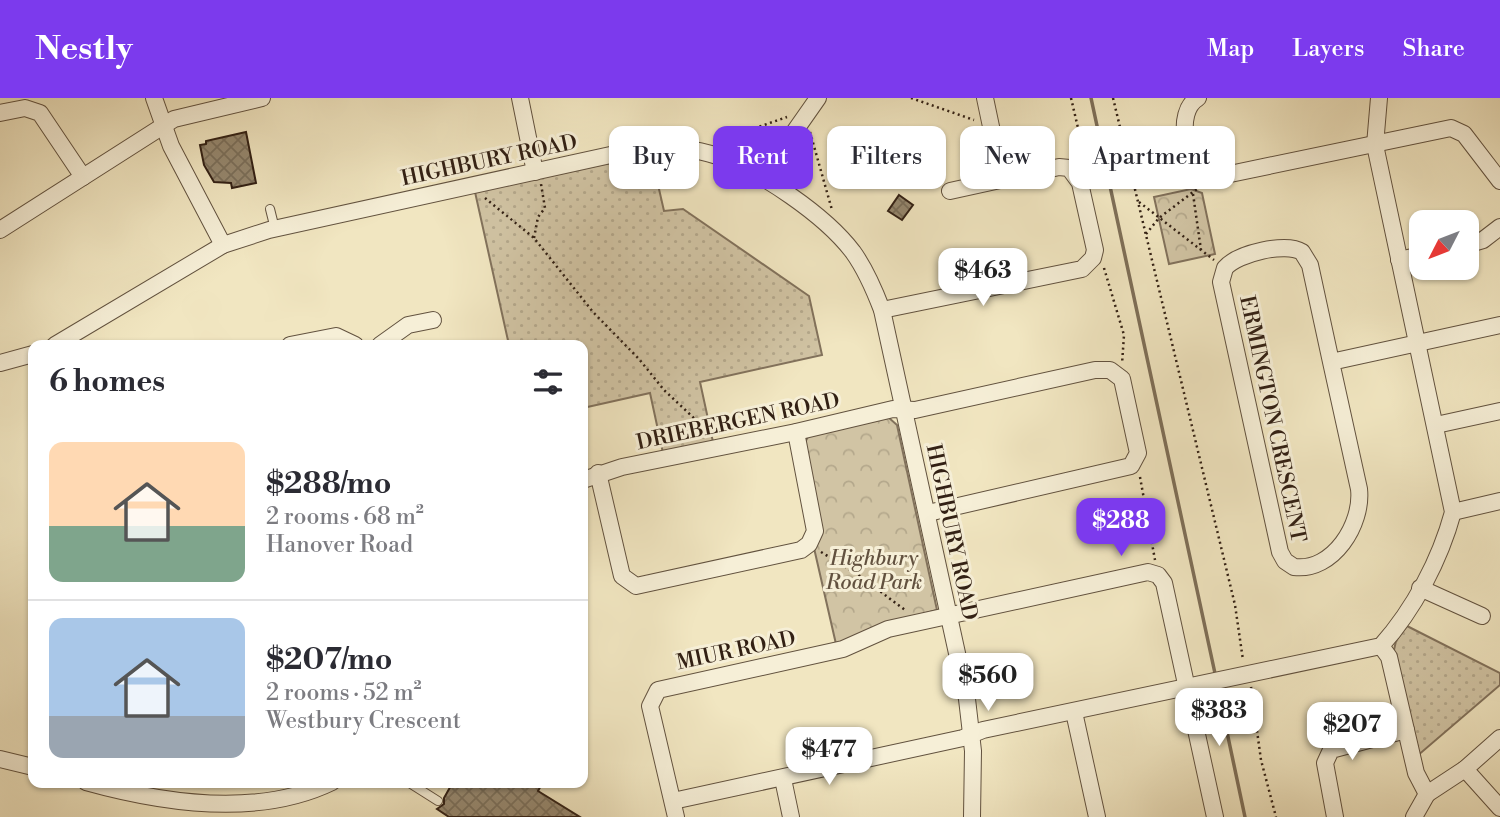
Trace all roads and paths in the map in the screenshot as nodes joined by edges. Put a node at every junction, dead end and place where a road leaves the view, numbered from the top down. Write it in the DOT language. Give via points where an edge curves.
graph roads {
  1 [pos="154,98"];
  2 [pos="262,98"];
  3 [pos="520,98"];
  4 [pos="818,98"];
  5 [pos="911,98"];
  6 [pos="985,98"];
  7 [pos="1071,98"];
  8 [pos="1113,98"];
  9 [pos="1199,98"];
  10 [pos="1379,98"];
  11 [pos="0,113"];
  12 [pos="805,117"];
  13 [pos="162,126"];
  14 [pos="761,126"];
  15 [pos="799,126"];
  16 [pos="987,126"];
  17 [pos="991,126"];
  18 [pos="1078,126"];
  19 [pos="1185,126"];
  20 [pos="1374,145"];
  21 [pos="713,155"];
  22 [pos="537,171"];
  23 [pos="1235,173"];
  24 [pos="83,177"];
  25 [pos="1500,181"];
  26 [pos="474,185"];
  27 [pos="777,189"];
  28 [pos="960,189"];
  29 [pos="1080,189"];
  30 [pos="1197,189"];
  31 [pos="950,191"];
  32 [pos="1193,194"];
  33 [pos="1139,202"];
  34 [pos="270,209"];
  35 [pos="832,210"];
  36 [pos="1159,218"];
  37 [pos="1500,227"];
  38 [pos="275,229"];
  39 [pos="0,230"];
  40 [pos="1146,234"];
  41 [pos="534,238"];
  42 [pos="1479,241"];
  43 [pos="223,245"];
  44 [pos="1095,250"];
  45 [pos="1201,250"];
  46 [pos="1409,258"];
  47 [pos="1399,260"];
  48 [pos="1225,268"];
  49 [pos="883,310"];
  50 [pos="433,320"];
  51 [pos="1500,326"];
  52 [pos="63,340"];
  53 [pos="316,340"];
  54 [pos="344,340"];
  55 [pos="387,340"];
  56 [pos="1417,343"];
  57 [pos="28,355"];
  58 [pos="1331,362"];
  59 [pos="0,363"];
  60 [pos="1117,375"];
  61 [pos="903,409"];
  62 [pos="1500,411"];
  63 [pos="1436,425"];
  64 [pos="796,432"];
  65 [pos="716,448"];
  66 [pos="1131,467"];
  67 [pos="590,476"];
  68 [pos="1500,502"];
  69 [pos="1453,512"];
  70 [pos="928,513"];
  71 [pos="810,544"];
  72 [pos="1153,573"];
  73 [pos="1420,587"];
  74 [pos="949,615"];
  75 [pos="1482,616"];
  76 [pos="917,622"];
  77 [pos="1381,646"];
  78 [pos="1248,672"];
  79 [pos="1194,686"];
  80 [pos="1073,712"];
  81 [pos="1406,730"];
  82 [pos="972,734"];
  83 [pos="1500,738"];
  84 [pos="0,759"];
  85 [pos="28,762"];
  86 [pos="1465,769"];
  87 [pos="783,779"];
  88 [pos="108,788"];
  89 [pos="323,788"];
  90 [pos="417,788"];
  91 [pos="1427,794"];
  92 [pos="438,801"];
  93 [pos="1500,808"];
  94 [pos="675,809"];
  95 [pos="221,816"];
  96 [pos="791,817"];
  97 [pos="972,817"];
  98 [pos="1097,817"];
  99 [pos="1215,817"];
  100 [pos="1276,817"];
  101 [pos="1335,817"];
  102 [pos="1414,817"];
  103 [pos="1490,817"];
  1 -- 13 [label="street"];
  2 -- 13 [label="street" via="174,119"];
  3 -- 22 [label="street"];
  4 -- 12 [label="street"];
  5 -- 16 [label="path"];
  6 -- 17 [label="street"];
  7 -- 18 [label="path"];
  8 -- 33 [label="path"];
  9 -- 19 [label="street" via="1189,105"];
  10 -- 20 [label="street"];
  11 -- 24 [label="street" via="26,108 40,113"];
  12 -- 14 [label="path" via="796,114"];
  12 -- 15 [label="street"];
  12 -- 35 [label="path"];
  13 -- 24 [label="street"];
  13 -- 43 [label="street" via="180,150"];
  20 -- 23 [label="street"];
  20 -- 25 [label="street" via="1457,130"];
  20 -- 47 [label="street"];
  21 -- 22 [label="street, HIGHBURY ROAD" via="647,147"];
  22 -- 26 [label="street, HIGHBURY ROAD"];
  22 -- 41 [label="path" via="545,208"];
  24 -- 39 [label="street"];
  26 -- 38 [label="street, HIGHBURY ROAD"];
  26 -- 41 [label="path" via="494,209"];
  27 -- 49 [label="street, HIGHBURY ROAD" via="839,236 868,276"];
  28 -- 31 [label="street"];
  29 -- 44 [label="street"];
  30 -- 32 [label="path"];
  32 -- 36 [label="path"];
  32 -- 45 [label="path"];
  33 -- 36 [label="path"];
  33 -- 40 [label="path"];
  34 -- 38 [label="lane"];
  36 -- 40 [label="path"];
  36 -- 45 [label="path"];
  37 -- 42 [label="street"];
  38 -- 43 [label="street, HIGHBURY ROAD"];
  40 -- 78 [label="path"];
  41 -- 65 [label="path" via="593,312 712,435"];
  43 -- 52 [label="street, HIGHBURY ROAD"];
  44 -- 49 [label="street" via="1082,269"];
  44 -- 60 [label="path" via="1124,335 1124,361"];
  45 -- 48 [label="path"];
  46 -- 47 [label="street"];
  47 -- 56 [label="street"];
  48 -- 58 [label="street, ERMINGTON CRESCENT" via="1240,258 1288,247 1302,252 1310,265"];
  48 -- 58 [label="street, ERMINGTON CRESCENT" via="1221,282 1280,552 1294,567 1332,556 1359,506"];
  49 -- 61 [label="street, HIGHBURY ROAD"];
  50 -- 55 [label="street" via="408,325"];
  51 -- 56 [label="street"];
  53 -- 54 [label="street" via="336,336"];
  56 -- 58 [label="street"];
  56 -- 63 [label="street"];
  57 -- 59 [label="street"];
  60 -- 61 [label="street, DRIEBERGEN ROAD" via="1095,370"];
  60 -- 66 [label="street" via="1122,379 1138,453"];
  61 -- 64 [label="street, DRIEBERGEN ROAD"];
  61 -- 70 [label="street, HIGHBURY ROAD"];
  62 -- 63 [label="street"];
  63 -- 69 [label="street"];
  64 -- 65 [label="street, DRIEBERGEN ROAD"];
  64 -- 71 [label="street" via="816,531"];
  65 -- 67 [label="street, DRIEBERGEN ROAD"];
  66 -- 70 [label="street"];
  66 -- 72 [label="path" via="1141,478 1156,564"];
  67 -- 71 [label="street" via="622,576 636,586 801,550"];
  68 -- 69 [label="street"];
  69 -- 73 [label="street" via="1446,540"];
  70 -- 74 [label="street, HIGHBURY ROAD"];
  71 -- 76 [label="path" via="858,574"];
  72 -- 74 [label="street, MIUR ROAD"];
  72 -- 79 [label="street" via="1164,583"];
  73 -- 75 [label="street"];
  73 -- 77 [label="street"];
  74 -- 76 [label="street, MIUR ROAD"];
  74 -- 82 [label="street, HIGHBURY ROAD"];
  76 -- 94 [label="street, MIUR ROAD" via="844,649 658,690 650,706"];
  77 -- 78 [label="street"];
  77 -- 81 [label="street" via="1389,657"];
  78 -- 79 [label="street"];
  78 -- 100 [label="path" via="1261,760"];
  79 -- 80 [label="street"];
  79 -- 99 [label="street"];
  80 -- 82 [label="street"];
  80 -- 98 [label="street"];
  81 -- 91 [label="street" via="1416,773"];
  81 -- 101 [label="street" via="1331,750 1325,764"];
  82 -- 87 [label="street"];
  82 -- 97 [label="street, HIGHBURY ROAD"];
  83 -- 86 [label="street"];
  84 -- 85 [label="street"];
  86 -- 91 [label="street"];
  86 -- 93 [label="street"];
  87 -- 94 [label="street"];
  87 -- 96 [label="street"];
  88 -- 95 [label="street"];
  89 -- 95 [label="street" via="303,802"];
  90 -- 92 [label="lane"];
  91 -- 102 [label="street"];
  93 -- 103 [label="street"];
}
